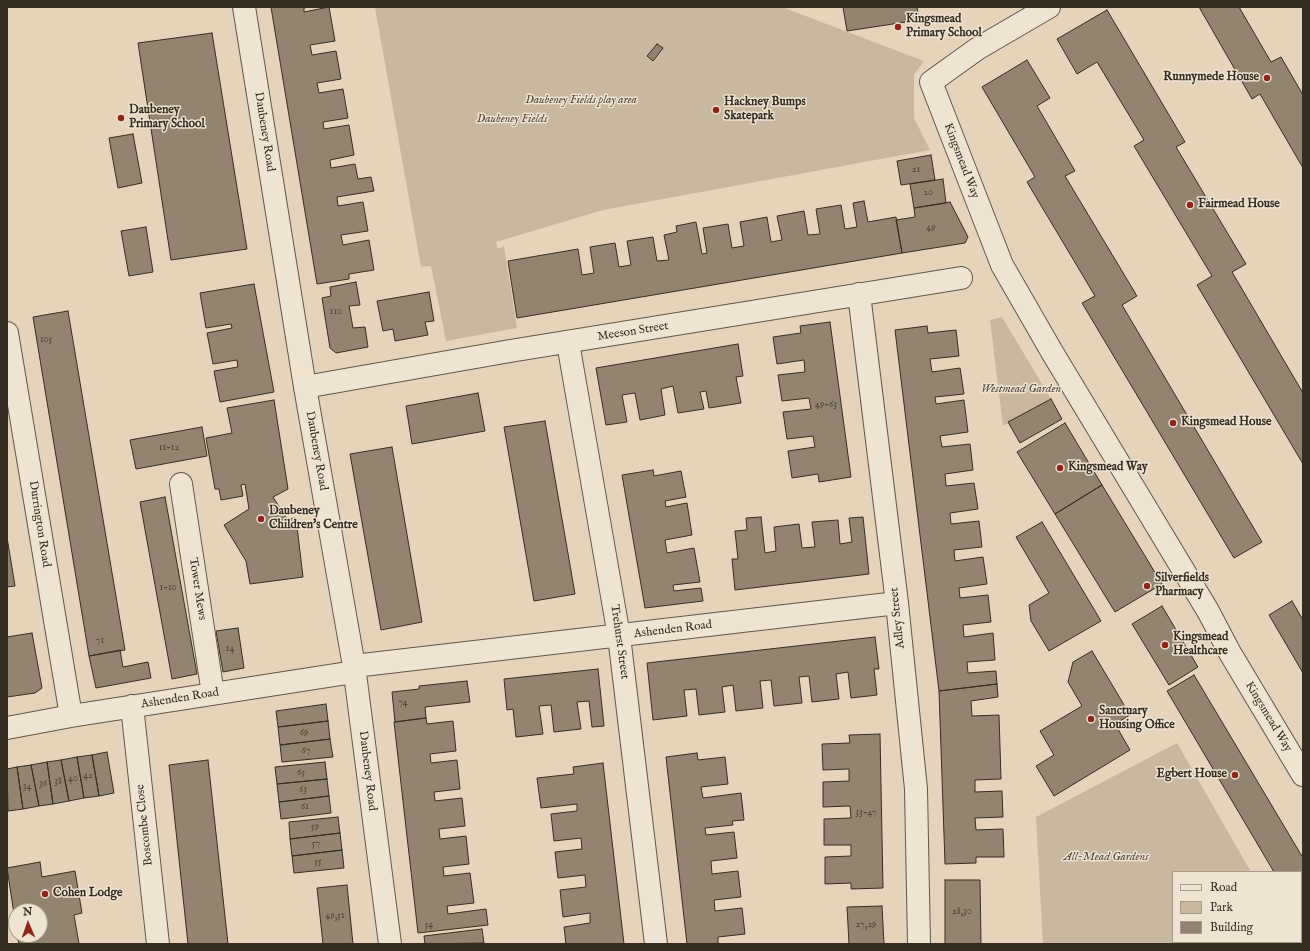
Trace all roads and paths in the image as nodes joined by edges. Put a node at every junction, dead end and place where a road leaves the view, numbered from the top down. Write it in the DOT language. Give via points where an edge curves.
graph roads {
  1 [pos="244,7"];
  2 [pos="1048,7"];
  3 [pos="961,278"];
  4 [pos="859,294"];
  5 [pos="7,332"];
  6 [pos="568,343"];
  7 [pos="305,387"];
  8 [pos="181,484"];
  9 [pos="897,603"];
  10 [pos="619,636"];
  11 [pos="354,669"];
  12 [pos="213,694"];
  13 [pos="132,706"];
  14 [pos="71,716"];
  15 [pos="7,728"];
  16 [pos="1303,775"];
  17 [pos="158,944"];
  18 [pos="390,944"];
  19 [pos="656,944"];
  20 [pos="919,944"];
  1 -- 7 [label="street, Daubeney Road"];
  2 -- 16 [label="street, Kingsmead Way" via="977,49 931,82 1002,265"];
  3 -- 4 [label="street, Meeson Street"];
  4 -- 6 [label="street, Meeson Street"];
  4 -- 9 [label="street, Adley Street"];
  5 -- 14 [label="street, Durrington Road"];
  6 -- 7 [label="street, Meeson Street"];
  6 -- 10 [label="street, Trehurst Street"];
  7 -- 11 [label="street, Daubeney Road"];
  8 -- 12 [label="street, Tower Mews"];
  9 -- 10 [label="street, Ashenden Road"];
  9 -- 20 [label="street, Adley Street" via="916,789"];
  10 -- 11 [label="street, Ashenden Road"];
  10 -- 19 [label="street, Trehurst Street"];
  11 -- 12 [label="street, Ashenden Road"];
  11 -- 18 [label="street, Daubeney Road"];
  12 -- 13 [label="street, Ashenden Road"];
  13 -- 14 [label="street, Ashenden Road"];
  13 -- 17 [label="street, Boscombe Close"];
  14 -- 15 [label="street, Ashenden Road"];
}
